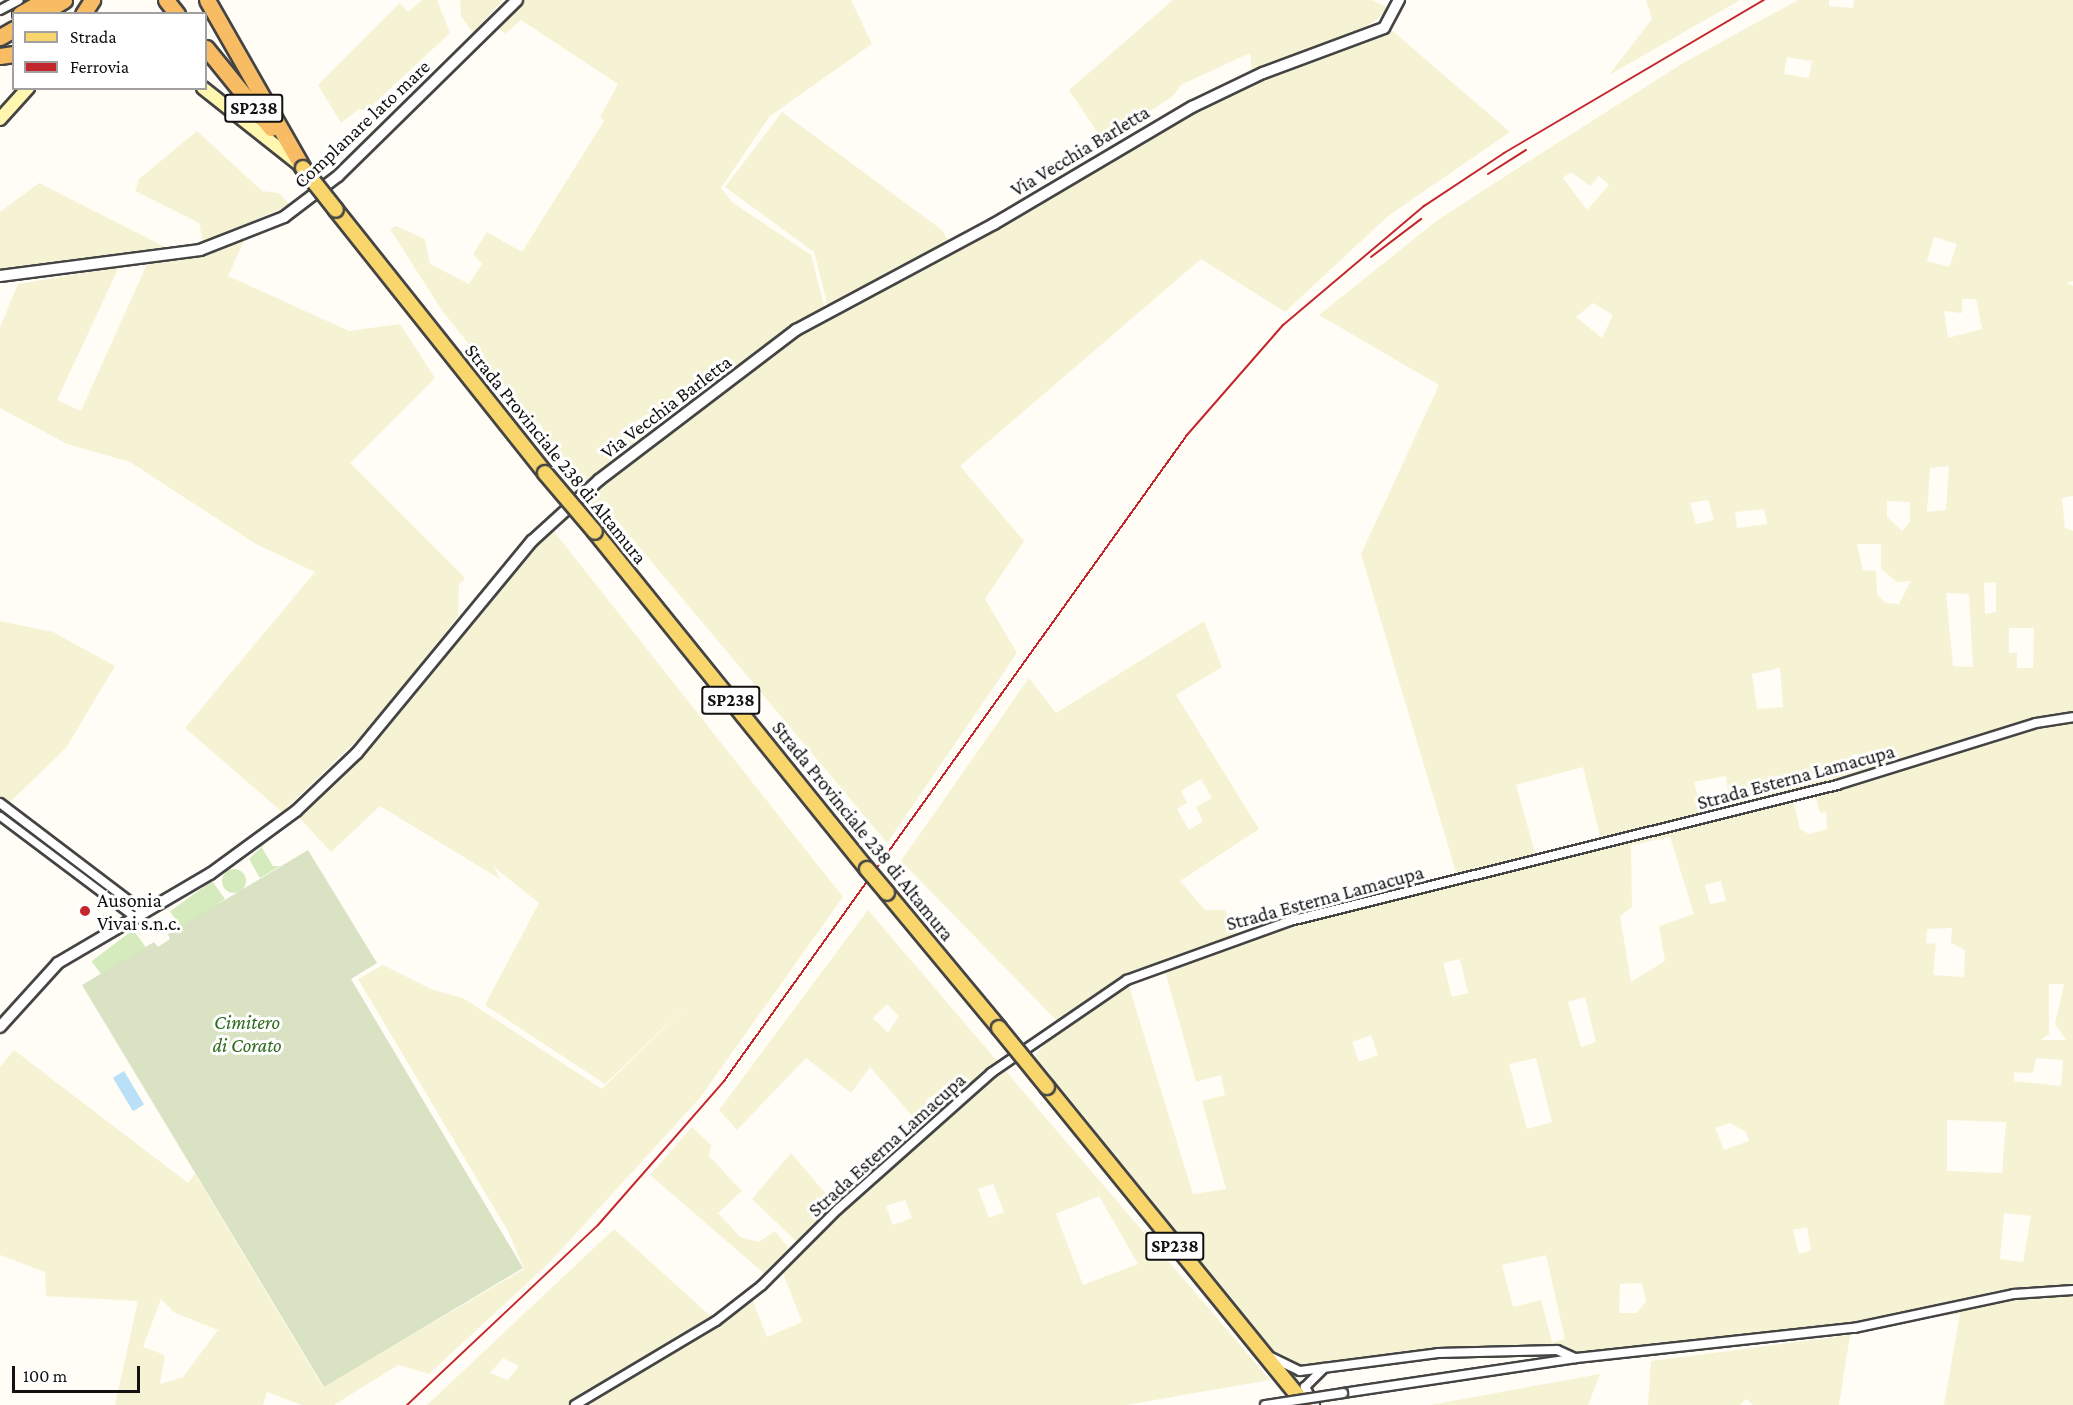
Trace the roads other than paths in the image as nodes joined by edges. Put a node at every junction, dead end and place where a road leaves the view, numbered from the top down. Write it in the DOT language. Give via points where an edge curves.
graph roads {
  1 [pos="19,0"];
  2 [pos="44,0"];
  3 [pos="64,0"];
  4 [pos="166,0"];
  5 [pos="207,0"];
  6 [pos="517,0"];
  7 [pos="1399,0"];
  8 [pos="0,10"];
  9 [pos="23,12"];
  10 [pos="44,12"];
  11 [pos="175,12"];
  12 [pos="207,49"];
  13 [pos="26,90"];
  14 [pos="206,90"];
  15 [pos="0,119"];
  16 [pos="303,168"];
  17 [pos="0,276"];
  18 [pos="2073,717"];
  19 [pos="0,803"];
  20 [pos="0,810"];
  21 [pos="0,816"];
  22 [pos="141,916"];
  23 [pos="0,1027"];
  24 [pos="2073,1290"];
  25 [pos="1258,1348"];
  26 [pos="1576,1358"];
  27 [pos="1324,1368"];
  28 [pos="575,1405"];
  29 [pos="1265,1405"];
  30 [pos="1305,1405"];
  31 [pos="1315,1405"];
  1 -- 8 [label="street"];
  2 -- 9 [label="highway"];
  3 -- 10 [label="highway"];
  4 -- 11 [label="highway"];
  5 -- 16 [label="highway"];
  6 -- 17 [label="street, Complanare lato mare" via="338,176 284,217 200,250"];
  7 -- 22 [label="street, Via Vecchia Barletta" via="1384,28 1263,73 1192,107 994,224 796,330 599,480 532,541 357,753 296,812"];
  12 -- 16 [label="highway, SP238"];
  13 -- 15 [label="main road"];
  14 -- 16 [label="main road"];
  16 -- 25 [label="main road, Strada Provinciale 238 di Altamura / SP238, bridge" via="545,473"];
  18 -- 28 [label="street, Strada Esterna Lamacupa" via="2036,723 1837,785 1290,921 1127,980 991,1073 838,1209 762,1285 716,1321"];
  19 -- 22 [label="street"];
  20 -- 22 [label="street"];
  21 -- 22 [label="street"];
  22 -- 23 [label="street, Via Vecchia Barletta" via="58,963"];
  24 -- 26 [label="street" via="2046,1288 1776,1339"];
  25 -- 27 [label="street" via="1287,1368"];
  25 -- 30 [label="main road, Strada Provinciale 238 di Altamura / SP238"];
  26 -- 27 [label="street" via="1557,1350 1438,1353"];
  26 -- 29 [label="street, bridge"];
  27 -- 31 [label="street" via="1305,1387"];
}
